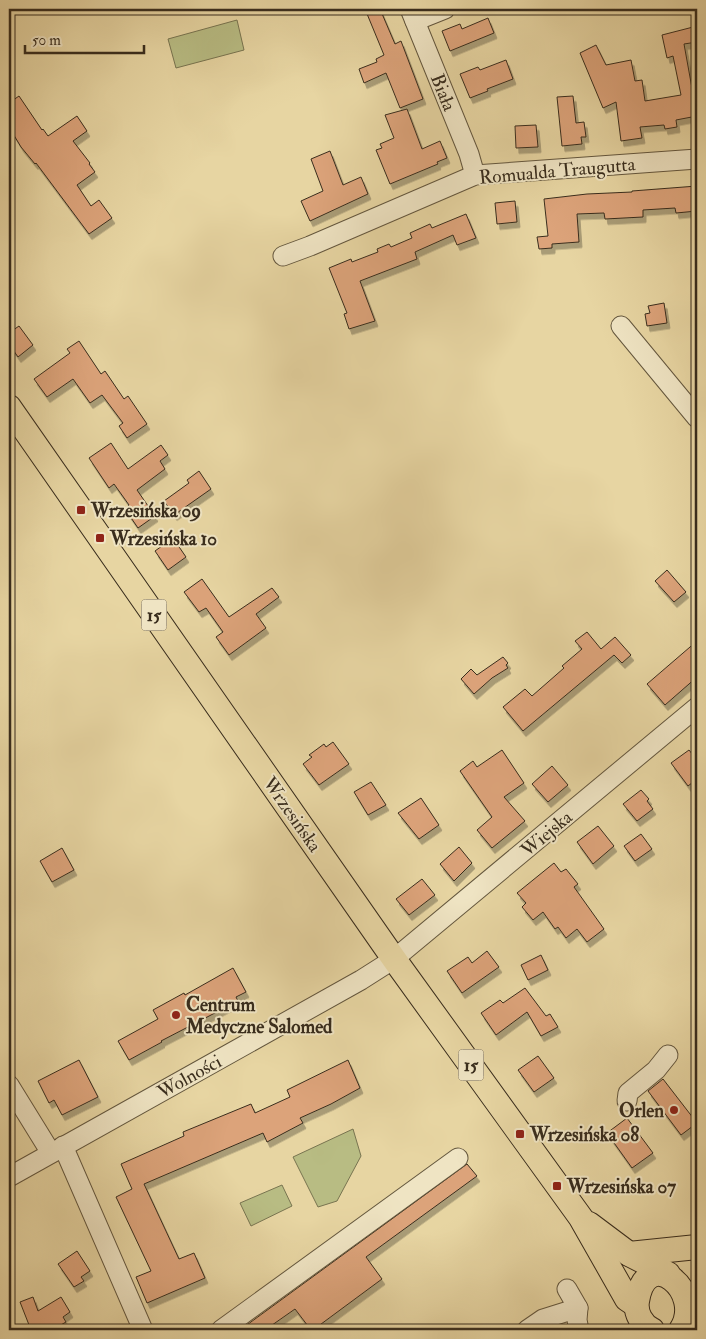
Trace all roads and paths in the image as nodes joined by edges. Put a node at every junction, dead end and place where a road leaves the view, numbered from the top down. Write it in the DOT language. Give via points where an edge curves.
graph roads {
  1 [pos="445,9"];
  2 [pos="413,15"];
  3 [pos="697,159"];
  4 [pos="476,175"];
  5 [pos="283,256"];
  6 [pos="622,326"];
  7 [pos="9,407"];
  8 [pos="697,418"];
  9 [pos="697,707"];
  10 [pos="394,959"];
  11 [pos="668,1055"];
  12 [pos="9,1085"];
  13 [pos="627,1101"];
  14 [pos="57,1150"];
  15 [pos="458,1158"];
  16 [pos="9,1177"];
  17 [pos="581,1218"];
  18 [pos="697,1247"];
  19 [pos="629,1254"];
  20 [pos="682,1273"];
  21 [pos="567,1289"];
  22 [pos="636,1306"];
  23 [pos="578,1308"];
  24 [pos="690,1319"];
  25 [pos="143,1330"];
  26 [pos="221,1330"];
  27 [pos="527,1330"];
  28 [pos="580,1330"];
  29 [pos="652,1330"];
  1 -- 2 [label="street"];
  2 -- 4 [label="street, Biała"];
  3 -- 4 [label="street, Romualda Traugutta"];
  4 -- 5 [label="street, Romualda Traugutta"];
  6 -- 8 [label="street"];
  7 -- 10 [label="main road, Wrzesińska / 15"];
  9 -- 10 [label="street, Wiejska"];
  10 -- 14 [label="street, Wolności"];
  10 -- 17 [label="main road, Wrzesińska / 15"];
  11 -- 13 [label="street" via="656,1070 628,1092"];
  12 -- 14 [label="street"];
  14 -- 16 [label="street, Wolności"];
  14 -- 25 [label="street"];
  15 -- 26 [label="street"];
  17 -- 19 [label="main road, Wrzesińska / 15"];
  17 -- 22 [label="main road, Wrzesińska / 15" via="627,1299"];
  18 -- 19 [label="main road"];
  19 -- 20 [label="main road, Wrzesińska / 15"];
  20 -- 22 [label="main road" via="650,1279 642,1286"];
  20 -- 24 [label="main road, 15" via="694,1291"];
  21 -- 23 [label="street"];
  22 -- 29 [label="main road, 15" via="640,1318"];
  23 -- 27 [label="street" via="543,1320"];
  23 -- 28 [label="street"];
}
